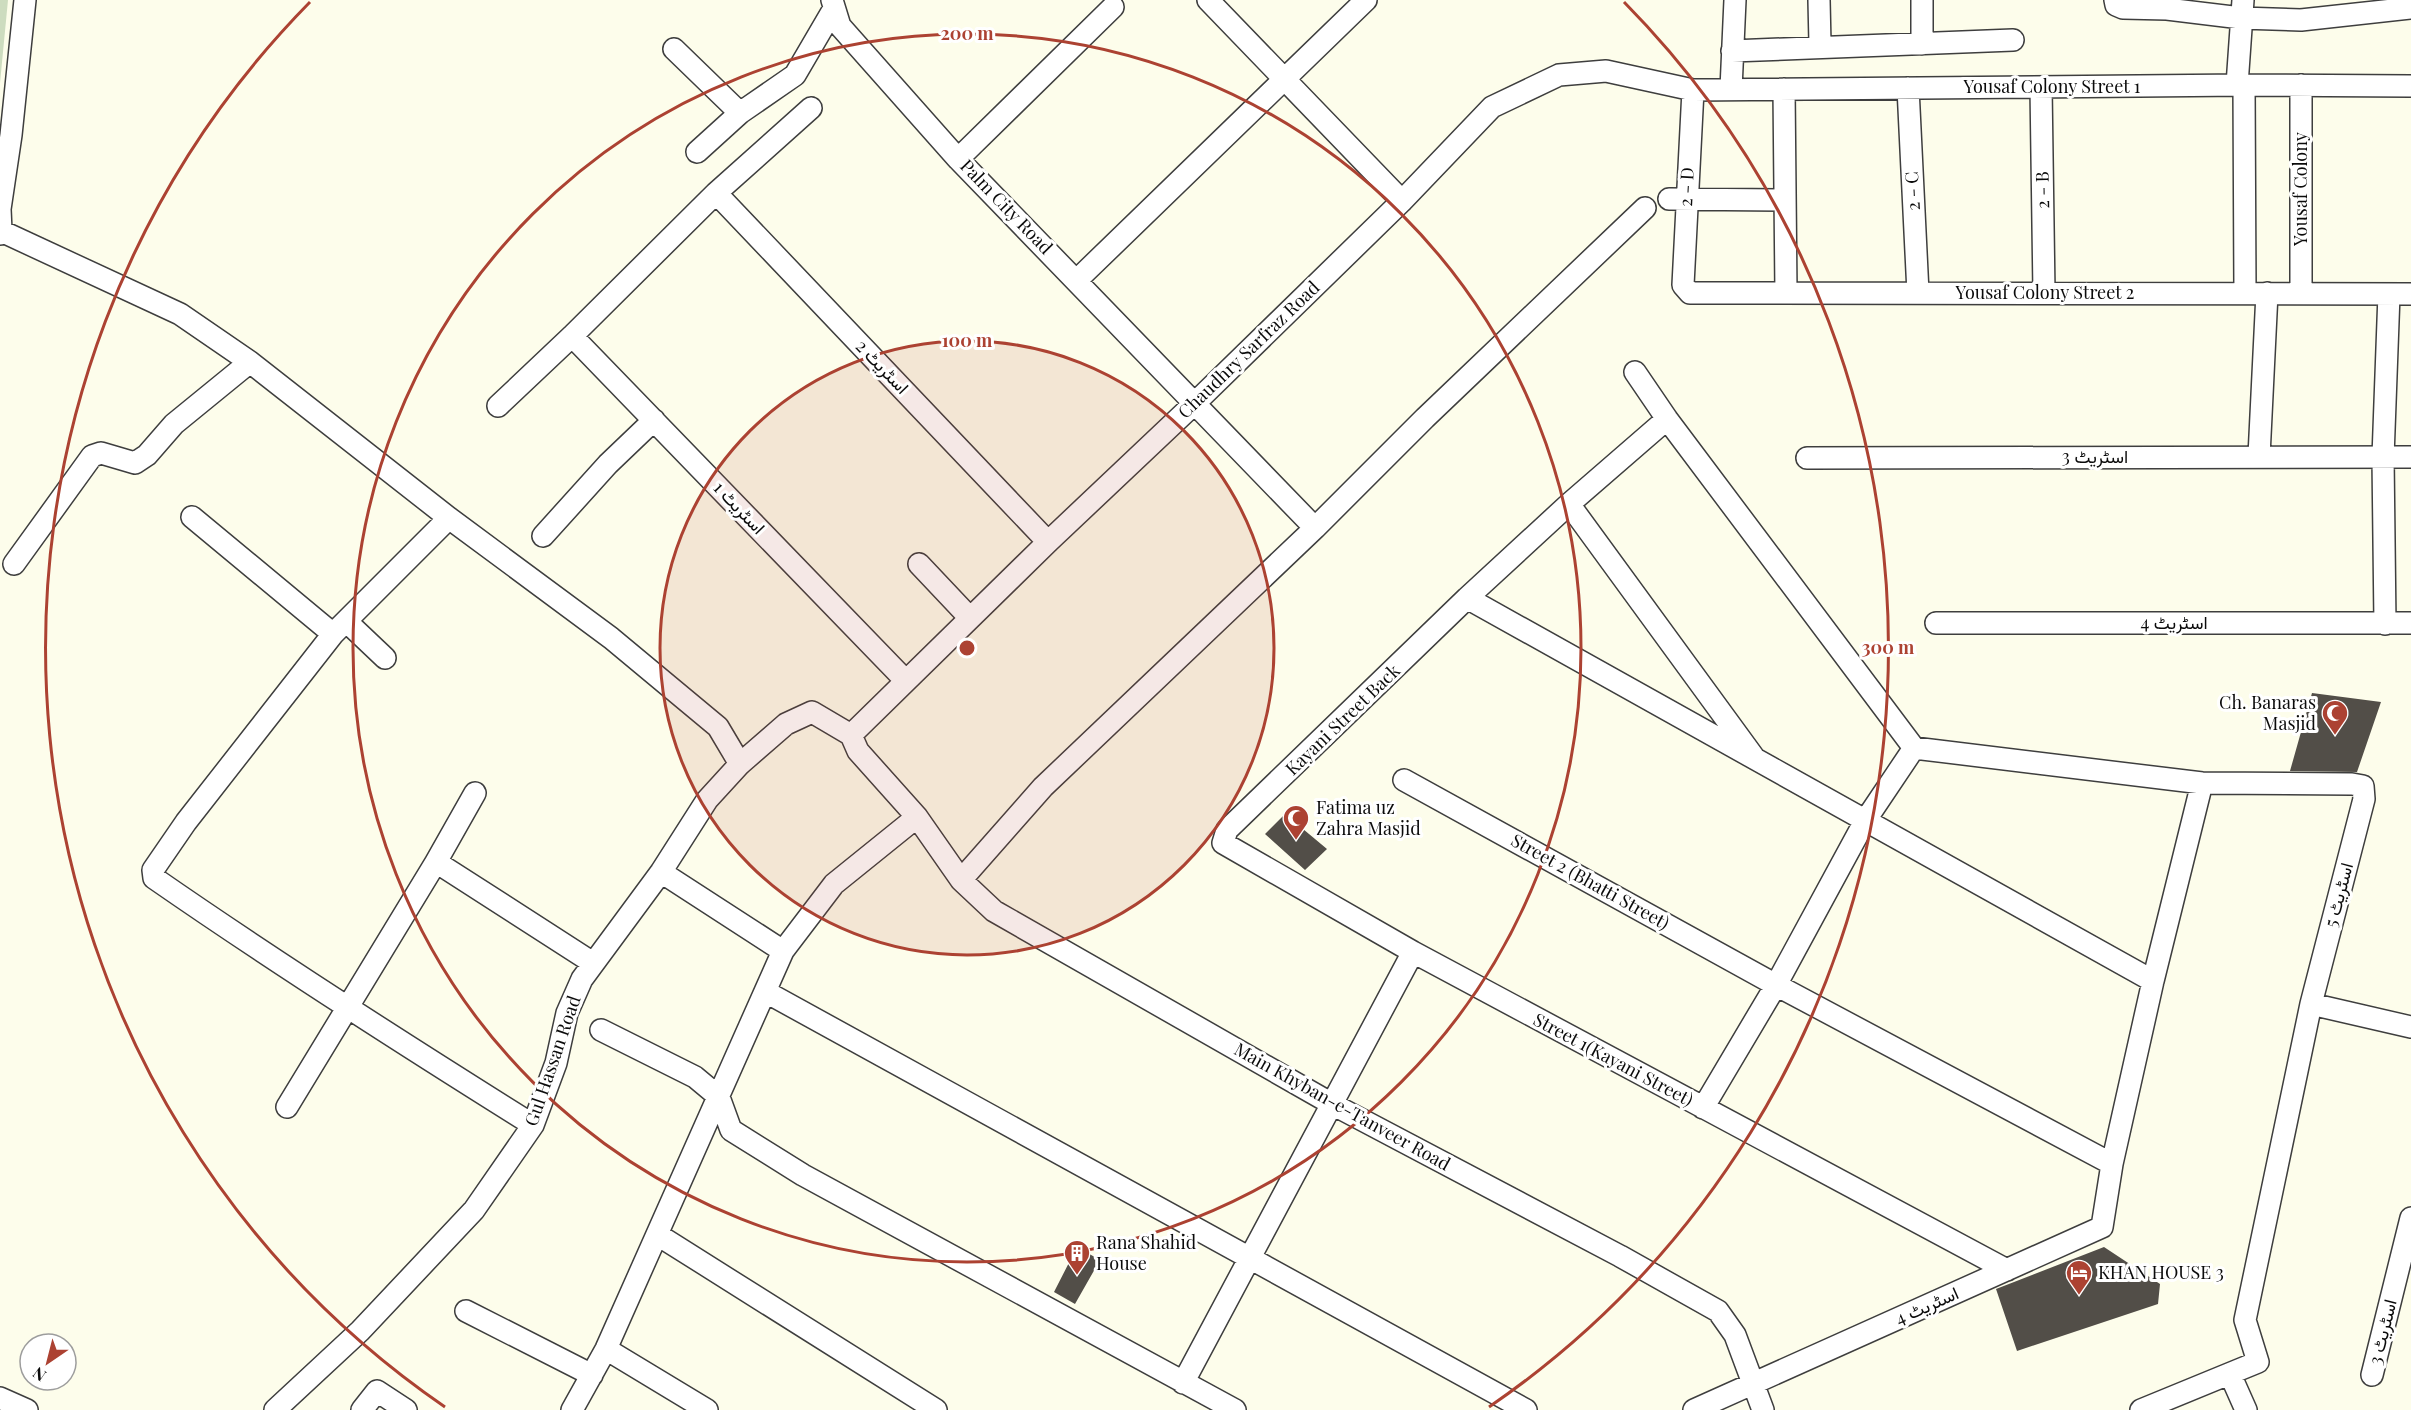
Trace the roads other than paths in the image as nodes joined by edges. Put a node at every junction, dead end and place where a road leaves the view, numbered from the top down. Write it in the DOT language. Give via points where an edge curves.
graph roads {
  1 [pos="25,0"];
  2 [pos="1208,0"];
  3 [pos="1366,0"];
  4 [pos="1735,0"];
  5 [pos="1819,0"];
  6 [pos="1922,0"];
  7 [pos="2115,0"];
  8 [pos="832,5"];
  9 [pos="1113,7"];
  10 [pos="2411,8"];
  11 [pos="2242,9"];
  12 [pos="2013,40"];
  13 [pos="1820,44"];
  14 [pos="1922,44"];
  15 [pos="674,49"];
  16 [pos="1732,51"];
  17 [pos="1284,79"];
  18 [pos="2241,85"];
  19 [pos="2301,85"];
  20 [pos="2411,86"];
  21 [pos="2041,87"];
  22 [pos="1908,88"];
  23 [pos="1731,89"];
  24 [pos="1784,89"];
  25 [pos="1693,90"];
  26 [pos="811,108"];
  27 [pos="740,113"];
  28 [pos="697,152"];
  29 [pos="958,159"];
  30 [pos="716,193"];
  31 [pos="1678,199"];
  32 [pos="1784,200"];
  33 [pos="1402,201"];
  34 [pos="1645,208"];
  35 [pos="1,233"];
  36 [pos="1077,280"];
  37 [pos="1683,285"];
  38 [pos="1786,293"];
  39 [pos="1918,293"];
  40 [pos="2044,293"];
  41 [pos="2246,294"];
  42 [pos="2267,294"];
  43 [pos="2301,294"];
  44 [pos="2389,294"];
  45 [pos="2411,294"];
  46 [pos="572,336"];
  47 [pos="250,362"];
  48 [pos="1635,372"];
  49 [pos="1195,403"];
  50 [pos="498,406"];
  51 [pos="1667,418"];
  52 [pos="654,420"];
  53 [pos="2259,456"];
  54 [pos="2383,457"];
  55 [pos="2411,457"];
  56 [pos="1807,458"];
  57 [pos="1569,504"];
  58 [pos="192,517"];
  59 [pos="449,518"];
  60 [pos="1315,528"];
  61 [pos="543,536"];
  62 [pos="1048,542"];
  63 [pos="14,564"];
  64 [pos="919,564"];
  65 [pos="1467,598"];
  66 [pos="970,618"];
  67 [pos="1936,623"];
  68 [pos="2411,623"];
  69 [pos="2385,624"];
  70 [pos="339,627"];
  71 [pos="385,658"];
  72 [pos="906,681"];
  73 [pos="850,735"];
  74 [pos="1914,748"];
  75 [pos="1757,761"];
  76 [pos="740,764"];
  77 [pos="1404,780"];
  78 [pos="2202,783"];
  79 [pos="475,793"];
  80 [pos="911,811"];
  81 [pos="1865,821"];
  82 [pos="1223,843"];
  83 [pos="436,862"];
  84 [pos="661,872"];
  85 [pos="961,880"];
  86 [pos="783,951"];
  87 [pos="1413,952"];
  88 [pos="594,963"];
  89 [pos="2152,981"];
  90 [pos="1776,985"];
  91 [pos="766,992"];
  92 [pos="2310,1004"];
  93 [pos="348,1009"];
  94 [pos="2411,1027"];
  95 [pos="601,1030"];
  96 [pos="719,1097"];
  97 [pos="1332,1104"];
  98 [pos="287,1107"];
  99 [pos="1704,1108"];
  100 [pos="533,1125"];
  101 [pos="2112,1164"];
  102 [pos="2411,1218"];
  103 [pos="658,1235"];
  104 [pos="1250,1259"];
  105 [pos="2007,1270"];
  106 [pos="466,1311"];
  107 [pos="606,1349"];
  108 [pos="2230,1374"];
  109 [pos="592,1375"];
  110 [pos="2372,1375"];
  111 [pos="1183,1383"];
  112 [pos="1753,1384"];
  113 [pos="0,1398"];
  114 [pos="1233,1409"];
  115 [pos="27,1410"];
  116 [pos="275,1410"];
  117 [pos="362,1410"];
  118 [pos="406,1410"];
  119 [pos="572,1410"];
  120 [pos="707,1410"];
  121 [pos="936,1410"];
  122 [pos="1527,1410"];
  123 [pos="1694,1410"];
  124 [pos="1763,1410"];
  125 [pos="2141,1410"];
  126 [pos="2246,1410"];
  1 -- 35 [label="street" via="0,209"];
  2 -- 17 [label="street"];
  3 -- 17 [label="street"];
  4 -- 16 [label="street"];
  5 -- 13 [label="street"];
  6 -- 14 [label="street"];
  7 -- 11 [label="street" via="2123,8"];
  8 -- 27 [label="street" via="795,75"];
  8 -- 29 [label="street, Palm City Road" via="840,26"];
  9 -- 29 [label="street"];
  10 -- 11 [label="street" via="2301,20"];
  11 -- 18 [label="street"];
  12 -- 14 [label="street"];
  14 -- 16 [label="street"];
  15 -- 27 [label="street"];
  16 -- 23 [label="street"];
  17 -- 33 [label="street"];
  17 -- 36 [label="street"];
  18 -- 19 [label="street, Yousaf Colony Street 1"];
  18 -- 21 [label="street, Yousaf Colony Street 1"];
  18 -- 41 [label="street"];
  19 -- 20 [label="street, Yousaf Colony Street 1"];
  19 -- 43 [label="street, Yousaf Colony"];
  21 -- 22 [label="street, Yousaf Colony Street 1"];
  21 -- 40 [label="street, 2 - B"];
  22 -- 24 [label="street, Yousaf Colony Street 1"];
  22 -- 39 [label="street, 2 - C"];
  23 -- 24 [label="street, Yousaf Colony Street 1"];
  23 -- 25 [label="street, Yousaf Colony Street 1"];
  24 -- 32 [label="street"];
  25 -- 31 [label="street, 2 - D"];
  25 -- 33 [label="street, Chaudhry Sarfraz Road" via="1606,71 1559,75 1492,107"];
  26 -- 30 [label="street"];
  27 -- 28 [label="street"];
  29 -- 36 [label="street, Palm City Road"];
  30 -- 46 [label="street"];
  30 -- 62 [label="street, اسٹریٹ 2"];
  31 -- 32 [label="street"];
  31 -- 37 [label="street, 2 - D"];
  32 -- 38 [label="street"];
  33 -- 49 [label="street, Chaudhry Sarfraz Road"];
  34 -- 60 [label="street"];
  35 -- 47 [label="street" via="180,314"];
  36 -- 49 [label="street, Palm City Road"];
  37 -- 38 [label="street, Yousaf Colony Street 2" via="1690,292"];
  38 -- 39 [label="street, Yousaf Colony Street 2"];
  39 -- 40 [label="street, Yousaf Colony Street 2"];
  40 -- 41 [label="street, Yousaf Colony Street 2"];
  41 -- 42 [label="street, Yousaf Colony Street 2"];
  42 -- 43 [label="street, Yousaf Colony Street 2"];
  42 -- 53 [label="street"];
  43 -- 44 [label="street, Yousaf Colony Street 2"];
  44 -- 45 [label="street, Yousaf Colony Street 2"];
  44 -- 54 [label="street"];
  46 -- 50 [label="street"];
  46 -- 52 [label="street, اسٹریٹ 1"];
  47 -- 59 [label="street"];
  47 -- 63 [label="street" via="174,424 135,463 101,453 92,456"];
  48 -- 51 [label="street"];
  49 -- 60 [label="street, Palm City Road"];
  49 -- 62 [label="street, Chaudhry Sarfraz Road"];
  51 -- 57 [label="street, Kayani Street Back"];
  51 -- 74 [label="street"];
  52 -- 61 [label="street"];
  52 -- 72 [label="street, اسٹریٹ 1"];
  53 -- 54 [label="street, اسٹریٹ 3"];
  53 -- 56 [label="street, اسٹریٹ 3"];
  54 -- 55 [label="street, اسٹریٹ 3"];
  54 -- 69 [label="street"];
  57 -- 65 [label="street, Kayani Street Back"];
  57 -- 75 [label="street"];
  58 -- 70 [label="street"];
  59 -- 70 [label="street"];
  59 -- 76 [label="street" via="611,639 718,727"];
  60 -- 85 [label="street" via="1043,787"];
  62 -- 66 [label="street, Chaudhry Sarfraz Road"];
  64 -- 66 [label="street"];
  65 -- 75 [label="street"];
  65 -- 82 [label="street, Kayani Street Back" via="1227,830"];
  66 -- 72 [label="street, Chaudhry Sarfraz Road"];
  67 -- 69 [label="street, اسٹریٹ 4"];
  68 -- 69 [label="street, اسٹریٹ 4"];
  70 -- 71 [label="street"];
  70 -- 93 [label="street" via="153,870 154,878"];
  72 -- 73 [label="street, Chaudhry Sarfraz Road"];
  73 -- 76 [label="street, Gul Hassan Road" via="812,712 786,723"];
  73 -- 80 [label="street, Main Khyban-e-Tanveer Road" via="858,751"];
  74 -- 78 [label="street"];
  74 -- 81 [label="street"];
  75 -- 81 [label="street"];
  76 -- 84 [label="street, Gul Hassan Road" via="707,800"];
  77 -- 90 [label="street, Street 2 (Bhatti Street)"];
  78 -- 89 [label="street"];
  78 -- 92 [label="street, اسٹریٹ 5" via="2363,786 2364,799"];
  79 -- 83 [label="street"];
  80 -- 85 [label="street, Main Khyban-e-Tanveer Road"];
  80 -- 86 [label="street" via="834,884"];
  81 -- 89 [label="street"];
  81 -- 90 [label="street"];
  82 -- 87 [label="street, Street 1(Kayani Street)"];
  83 -- 88 [label="street"];
  83 -- 93 [label="street"];
  84 -- 86 [label="street"];
  84 -- 88 [label="street, Gul Hassan Road"];
  85 -- 97 [label="street, Main Khyban-e-Tanveer Road" via="994,911"];
  86 -- 91 [label="street"];
  87 -- 97 [label="street"];
  87 -- 99 [label="street, Street 1(Kayani Street)"];
  88 -- 100 [label="street, Gul Hassan Road" via="567,1013 556,1063"];
  89 -- 101 [label="street"];
  90 -- 99 [label="street"];
  90 -- 101 [label="street, Street 2 (Bhatti Street)"];
  91 -- 96 [label="street"];
  91 -- 104 [label="street"];
  92 -- 94 [label="street"];
  92 -- 108 [label="street" via="2245,1320 2258,1362"];
  93 -- 98 [label="street"];
  93 -- 100 [label="street"];
  95 -- 96 [label="street" via="695,1077"];
  96 -- 103 [label="street"];
  96 -- 111 [label="street" via="731,1130 803,1174"];
  97 -- 104 [label="street"];
  97 -- 112 [label="street, Main Khyban-e-Tanveer Road" via="1718,1311 1735,1335"];
  99 -- 105 [label="street, Street 1(Kayani Street)"];
  100 -- 116 [label="street, Gul Hassan Road" via="474,1210 360,1331"];
  101 -- 105 [label="street, اسٹریٹ 4" via="2102,1227"];
  102 -- 110 [label="street, اسٹریٹ 3"];
  103 -- 107 [label="street"];
  103 -- 121 [label="street"];
  104 -- 111 [label="street"];
  104 -- 122 [label="street"];
  105 -- 112 [label="street, اسٹریٹ 4"];
  106 -- 109 [label="street"];
  107 -- 109 [label="street"];
  107 -- 120 [label="street"];
  108 -- 125 [label="street"];
  108 -- 126 [label="street"];
  109 -- 119 [label="street"];
  111 -- 114 [label="street"];
  112 -- 123 [label="street, اسٹریٹ 4"];
  112 -- 124 [label="street, Main Khyban-e-Tanveer Road"];
  113 -- 115 [label="street"];
  117 -- 118 [label="street" via="377,1391"];
}
